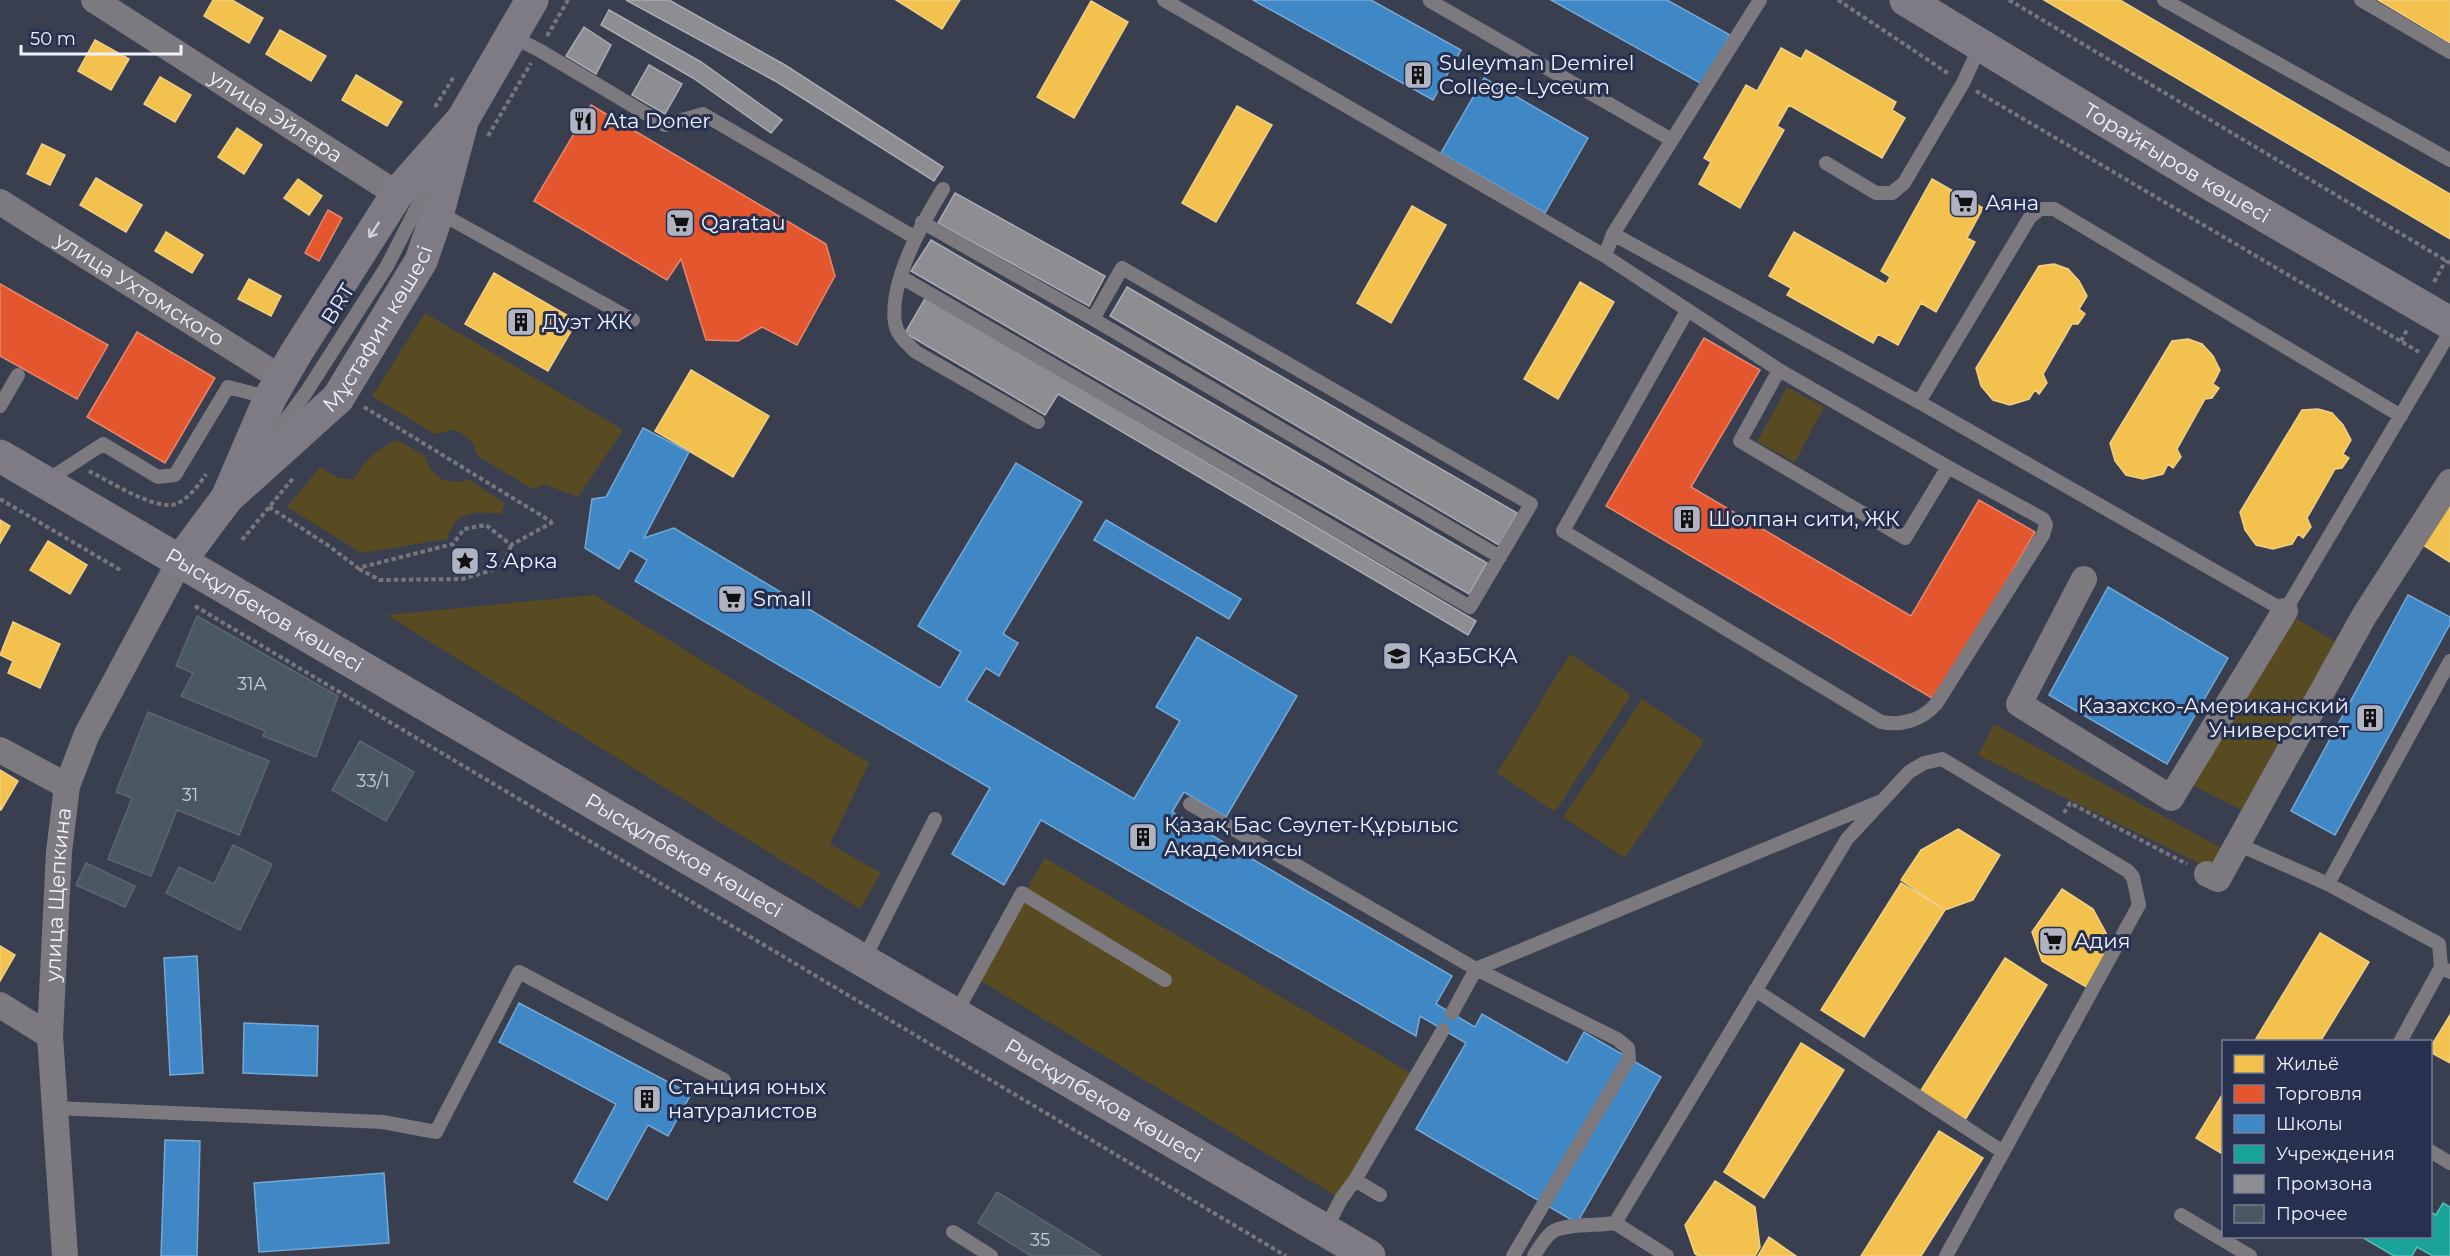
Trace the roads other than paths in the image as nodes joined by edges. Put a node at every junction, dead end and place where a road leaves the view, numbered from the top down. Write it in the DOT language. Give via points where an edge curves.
graph roads {
  1 [pos="94,0"];
  2 [pos="532,0"];
  3 [pos="1164,0"];
  4 [pos="1760,0"];
  5 [pos="1906,0"];
  6 [pos="2164,0"];
  7 [pos="2361,0"];
  8 [pos="1430,1"];
  9 [pos="511,36"];
  10 [pos="1981,45"];
  11 [pos="2450,52"];
  12 [pos="463,118"];
  13 [pos="1672,140"];
  14 [pos="2450,160"];
  15 [pos="1826,163"];
  16 [pos="943,189"];
  17 [pos="398,194"];
  18 [pos="0,202"];
  19 [pos="438,212"];
  20 [pos="922,222"];
  21 [pos="1613,234"];
  22 [pos="914,237"];
  23 [pos="1605,256"];
  24 [pos="902,277"];
  25 [pos="1687,311"];
  26 [pos="1093,319"];
  27 [pos="633,320"];
  28 [pos="2450,323"];
  29 [pos="2450,332"];
  30 [pos="1779,370"];
  31 [pos="18,375"];
  32 [pos="275,388"];
  33 [pos="1919,402"];
  34 [pos="0,406"];
  35 [pos="2401,416"];
  36 [pos="1038,422"];
  37 [pos="0,456"];
  38 [pos="1948,467"];
  39 [pos="45,482"];
  40 [pos="2450,482"];
  41 [pos="227,498"];
  42 [pos="1500,557"];
  43 [pos="180,561"];
  44 [pos="2084,579"];
  45 [pos="2285,611"];
  46 [pos="2450,661"];
  47 [pos="0,750"];
  48 [pos="67,786"];
  49 [pos="1886,799"];
  50 [pos="1190,804"];
  51 [pos="934,819"];
  52 [pos="2235,843"];
  53 [pos="2207,874"];
  54 [pos="2328,884"];
  55 [pos="864,959"];
  56 [pos="1476,969"];
  57 [pos="2445,969"];
  58 [pos="1165,980"];
  59 [pos="1755,990"];
  60 [pos="0,1005"];
  61 [pos="956,1013"];
  62 [pos="1452,1013"];
  63 [pos="1443,1030"];
  64 [pos="50,1036"];
  65 [pos="2401,1040"];
  66 [pos="724,1080"];
  67 [pos="55,1108"];
  68 [pos="2003,1152"];
  69 [pos="2432,1152"];
  70 [pos="2450,1163"];
  71 [pos="1355,1180"];
  72 [pos="1380,1195"];
  73 [pos="2181,1215"];
  74 [pos="1615,1223"];
  75 [pos="1325,1230"];
  76 [pos="953,1232"];
  77 [pos="1536,1255"];
  78 [pos="64,1256"];
  79 [pos="991,1256"];
  80 [pos="1369,1256"];
  81 [pos="1513,1256"];
  82 [pos="1667,1256"];
  83 [pos="1946,1256"];
  84 [pos="2250,1256"];
  1 -- 17 [label="street, улица Эйлера"];
  2 -- 9 [label="street, Мұстафин көшесі"];
  3 -- 23 [label="lane"];
  4 -- 13 [label="lane"];
  5 -- 10 [label="street, Торайғыров көшесі"];
  6 -- 14 [label="lane"];
  7 -- 11 [label="lane"];
  8 -- 13 [label="lane"];
  9 -- 12 [label="street, Мұстафин көшесі"];
  9 -- 22 [label="lane" via="665,125 703,114"];
  10 -- 15 [label="lane" via="1904,183 1892,193 1876,193"];
  10 -- 28 [label="street, Торайғыров көшесі"];
  12 -- 17 [label="street, Мұстафин көшесі"];
  12 -- 19 [label="street, Мұстафин көшесі"];
  12 -- 41 [label="lane, BRT" via="387,266 305,394"];
  13 -- 21 [label="lane"];
  16 -- 20 [label="lane"];
  17 -- 32 [label="street, Мұстафин көшесі, one-way"];
  18 -- 32 [label="street, улица Ухтомского"];
  19 -- 27 [label="lane"];
  19 -- 41 [label="street, Мұстафин көшесі" via="411,280 338,398"];
  20 -- 22 [label="lane"];
  20 -- 26 [label="lane"];
  21 -- 23 [label="lane"];
  21 -- 33 [label="lane"];
  22 -- 24 [label="lane"];
  23 -- 25 [label="lane"];
  24 -- 36 [label="lane" via="895,302 895,324 901,338 916,352"];
  24 -- 42 [label="lane" via="1470,607"];
  25 -- 30 [label="lane"];
  25 -- 38 [label="lane" via="1563,531 1881,722 1916,719 1936,704 2045,528 2040,516"];
  26 -- 42 [label="lane"];
  26 -- 42 [label="lane" via="1122,268 1531,504"];
  29 -- 35 [label="lane"];
  30 -- 38 [label="lane"];
  30 -- 38 [label="lane" via="1740,441 1905,538"];
  31 -- 34 [label="lane"];
  32 -- 39 [label="lane" via="228,387 175,475 158,477 103,444"];
  32 -- 41 [label="street, Мұстафин көшесі"];
  33 -- 35 [label="lane" via="2030,217 2040,208 2054,209"];
  33 -- 45 [label="lane"];
  35 -- 45 [label="lane"];
  37 -- 39 [label="street, Рысқұлбеков көшесі"];
  39 -- 43 [label="street, Рысқұлбеков көшесі"];
  40 -- 52 [label="street" via="2364,616"];
  41 -- 43 [label="street, Мұстафин көшесі"];
  43 -- 48 [label="street, улица Щепкина" via="87,734"];
  43 -- 55 [label="street, Рысқұлбеков көшесі"];
  44 -- 45 [label="street" via="2019,704 2170,798"];
  46 -- 54 [label="lane"];
  47 -- 48 [label="street"];
  48 -- 64 [label="street, улица Щепкина" via="59,852"];
  49 -- 56 [label="lane"];
  49 -- 59 [label="lane" via="1847,839"];
  49 -- 68 [label="lane" via="1909,772 1942,759 2133,877 2139,905"];
  50 -- 56 [label="lane"];
  51 -- 55 [label="lane"];
  52 -- 53 [label="street" via="2218,879"];
  52 -- 54 [label="lane"];
  54 -- 57 [label="lane" via="2439,944"];
  55 -- 61 [label="street, Рысқұлбеков көшесі"];
  56 -- 62 [label="lane"];
  56 -- 81 [label="lane" via="1628,1048 1629,1059"];
  57 -- 65 [label="lane"];
  58 -- 61 [label="lane" via="1022,893"];
  59 -- 68 [label="lane"];
  59 -- 74 [label="lane"];
  60 -- 64 [label="street"];
  61 -- 75 [label="street, Рысқұлбеков көшесі"];
  63 -- 71 [label="lane"];
  64 -- 67 [label="street, улица Щепкина"];
  66 -- 67 [label="lane" via="519,972 436,1132 383,1122"];
  67 -- 78 [label="street, улица Щепкина"];
  68 -- 83 [label="lane"];
  69 -- 70 [label="lane"];
  71 -- 72 [label="lane"];
  71 -- 75 [label="lane"];
  73 -- 84 [label="lane"];
  74 -- 77 [label="lane" via="1571,1226 1552,1232"];
  74 -- 82 [label="lane"];
  75 -- 80 [label="street, Рысқұлбеков көшесі"];
  76 -- 79 [label="lane"];
}
